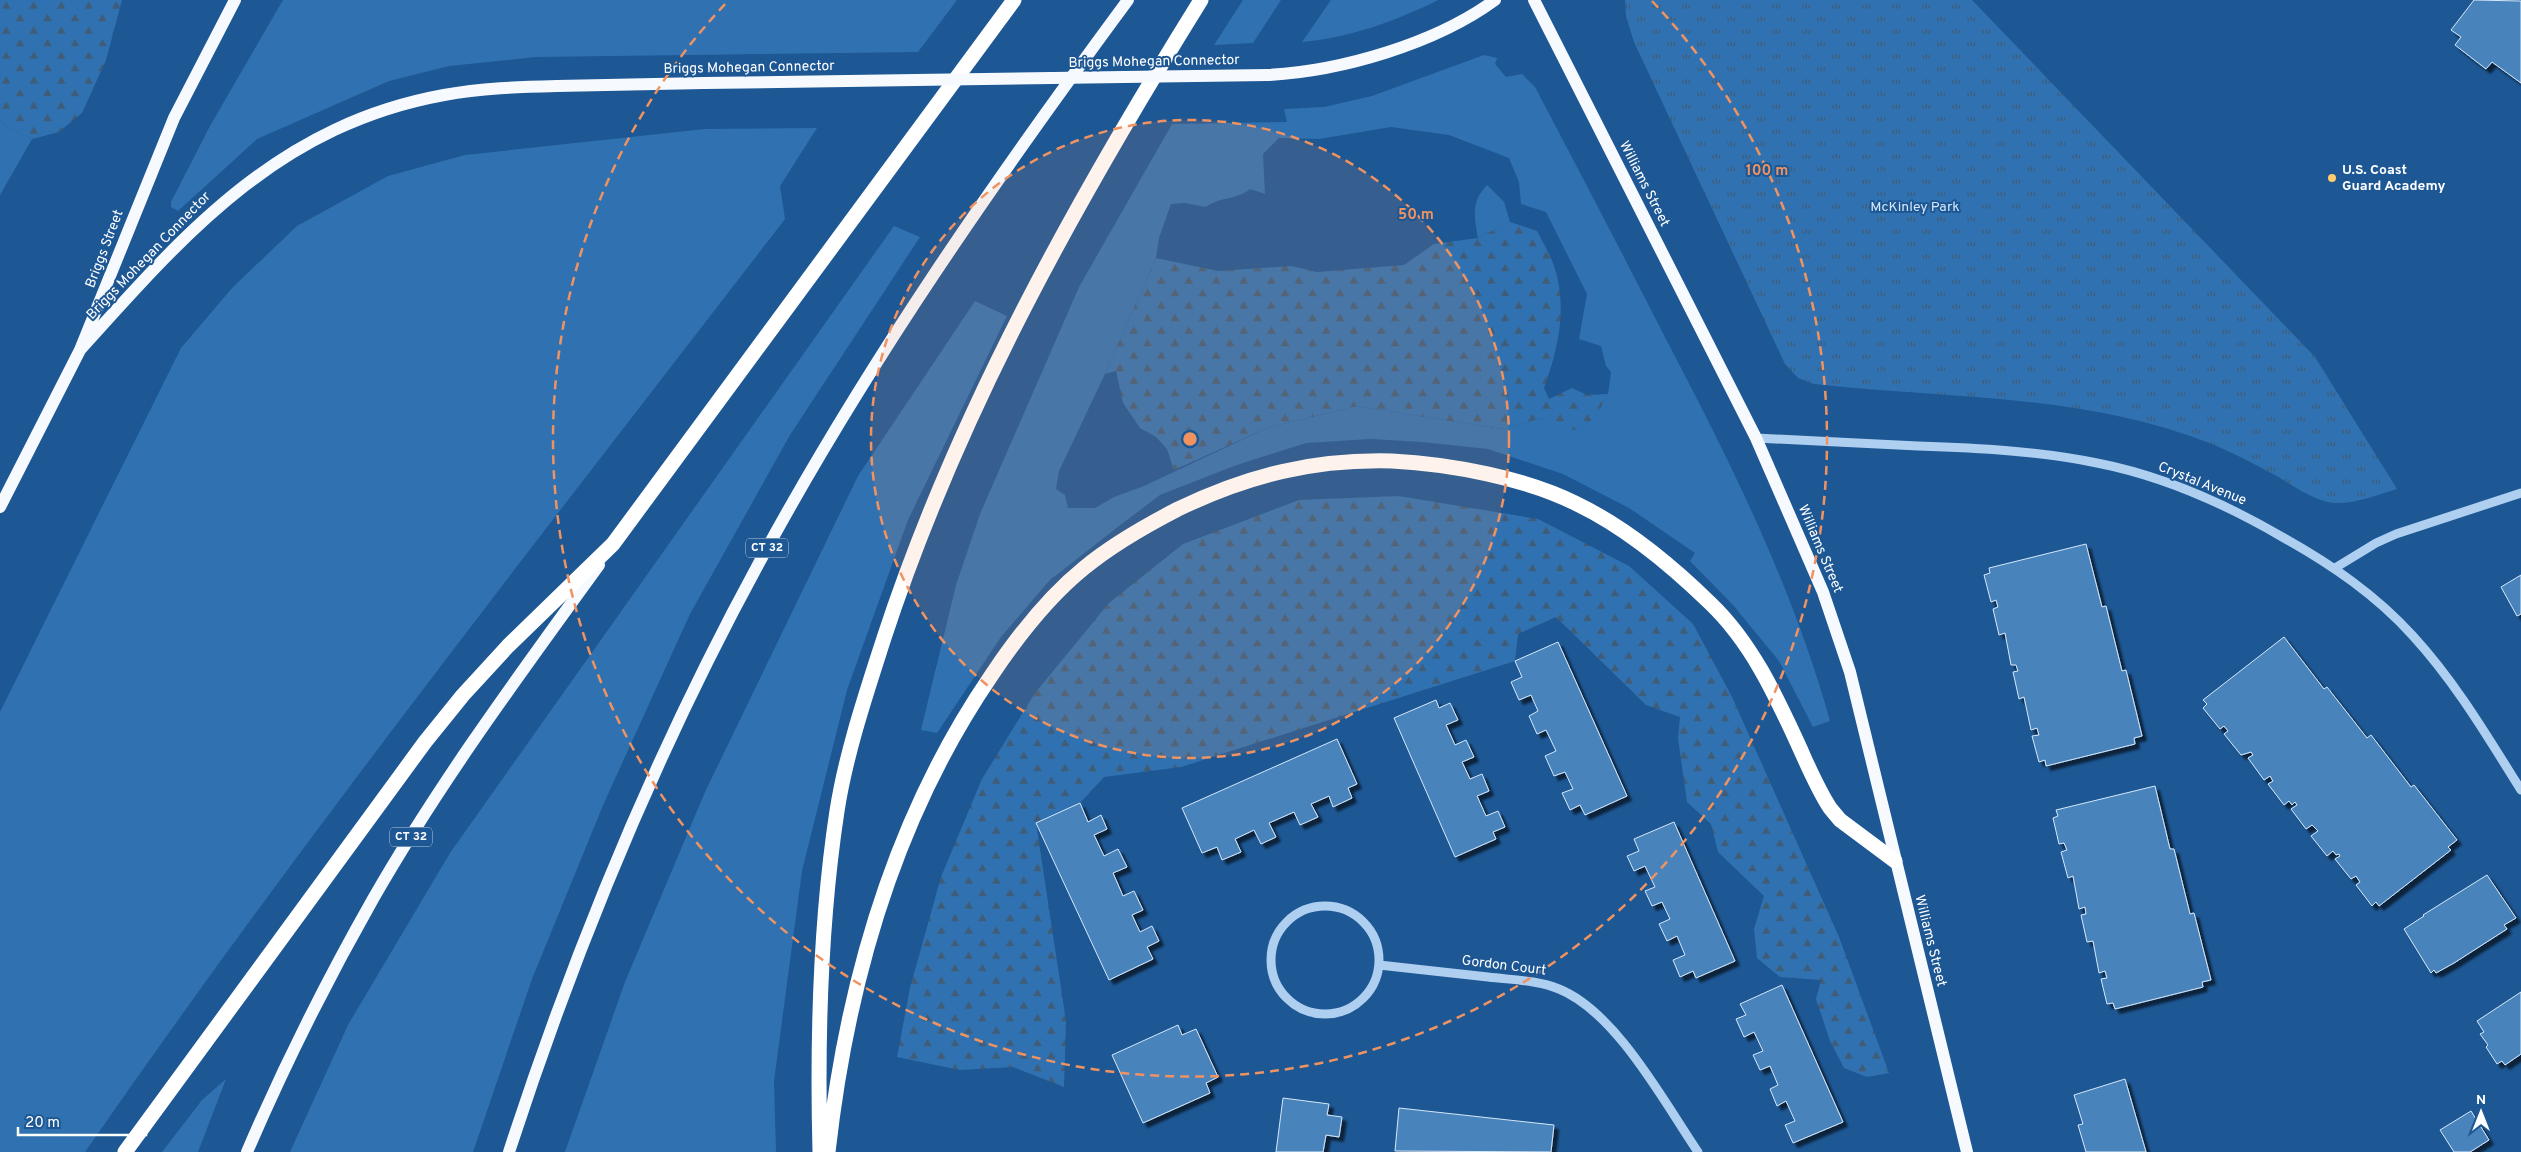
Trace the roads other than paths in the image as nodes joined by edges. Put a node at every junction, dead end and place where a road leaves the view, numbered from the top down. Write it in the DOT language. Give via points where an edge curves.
graph roads {
  1 [pos="234,0"];
  2 [pos="1014,0"];
  3 [pos="1128,0"];
  4 [pos="1201,0"];
  5 [pos="1494,0"];
  6 [pos="1534,0"];
  7 [pos="80,350"];
  8 [pos="1756,438"];
  9 [pos="2521,493"];
  10 [pos="0,507"];
  11 [pos="614,544"];
  12 [pos="2335,568"];
  13 [pos="2521,790"];
  14 [pos="1895,861"];
  15 [pos="1379,966"];
  16 [pos="125,1152"];
  17 [pos="246,1152"];
  18 [pos="509,1152"];
  19 [pos="820,1152"];
  20 [pos="828,1152"];
  21 [pos="1698,1152"];
  22 [pos="1967,1152"];
  1 -- 7 [label="main road, Briggs Street" via="174,118"];
  2 -- 11 [label="highway, CT 32"];
  3 -- 18 [label="main road, CT 32" via="989,193 905,318 758,563 676,727 614,868 536,1068"];
  4 -- 19 [label="highway" via="1083,199 1012,334 944,478 894,608 860,717 837,810 826,905 821,998"];
  5 -- 7 [label="main road, Briggs Mohegan Connector, bridge" via="1438,31 1379,55 1330,68 1268,75 508,88 444,95 392,108 318,137 265,169 193,228"];
  6 -- 8 [label="main road, Williams Street"];
  7 -- 10 [label="main road, Briggs Street"];
  8 -- 12 [label="street, Crystal Avenue" via="2002,450 2099,463 2149,476 2226,505"];
  8 -- 14 [label="main road, Williams Street" via="1823,592 1850,672"];
  9 -- 12 [label="street" via="2396,534"];
  11 -- 16 [label="highway" via="508,646 425,742"];
  11 -- 17 [label="main road, CT 32" via="480,731 379,890 298,1044"];
  12 -- 13 [label="street, Crystal Avenue" via="2386,609 2438,665 2464,699"];
  14 -- 20 [label="highway" via="1840,820 1830,808 1780,704 1755,659 1731,626 1654,553 1598,515 1576,502 1537,488 1454,467 1356,460 1290,468 1213,492 1139,529 1084,568 1046,604 1009,648 973,701 910,819 869,933 845,1037"];
  14 -- 22 [label="main road, Williams Street"];
  15 -- 15 [label="street" via="1376,944 1366,924 1355,914 1334,907 1312,908 1292,917 1277,934 1272,947 1273,977 1284,996 1302,1009 1323,1014 1345,1010 1364,998 1376,980"];
  15 -- 21 [label="street, Gordon Court" via="1538,982 1571,994 1610,1028"];
}
